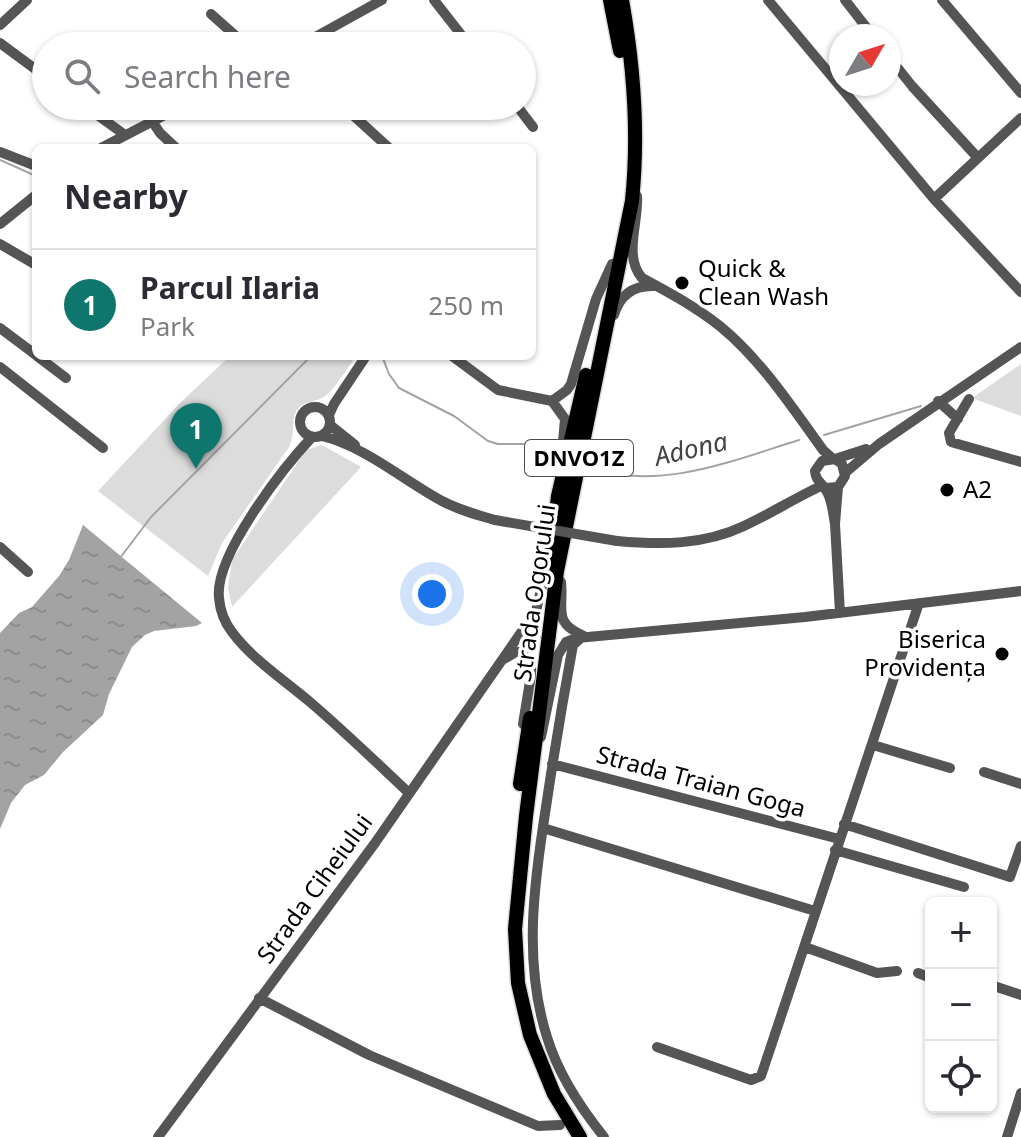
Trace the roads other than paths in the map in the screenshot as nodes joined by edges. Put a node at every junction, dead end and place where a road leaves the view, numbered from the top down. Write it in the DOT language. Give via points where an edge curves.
graph roads {
  1 [pos="27,0"];
  2 [pos="382,0"];
  3 [pos="434,0"];
  4 [pos="610,0"];
  5 [pos="622,0"];
  6 [pos="768,0"];
  7 [pos="845,0"];
  8 [pos="942,0"];
  9 [pos="211,14"];
  10 [pos="864,24"];
  11 [pos="0,25"];
  12 [pos="231,32"];
  13 [pos="324,32"];
  14 [pos="459,32"];
  15 [pos="0,43"];
  16 [pos="32,67"];
  17 [pos="901,72"];
  18 [pos="1021,93"];
  19 [pos="1021,118"];
  20 [pos="104,120"];
  21 [pos="358,120"];
  22 [pos="528,120"];
  23 [pos="152,121"];
  24 [pos="533,127"];
  25 [pos="125,135"];
  26 [pos="108,144"];
  27 [pos="172,144"];
  28 [pos="385,144"];
  29 [pos="0,152"];
  30 [pos="978,158"];
  31 [pos="32,164"];
  32 [pos="635,178"];
  33 [pos="32,198"];
  34 [pos="934,199"];
  35 [pos="0,224"];
  36 [pos="0,244"];
  37 [pos="32,263"];
  38 [pos="612,264"];
  39 [pos="657,286"];
  40 [pos="1021,292"];
  41 [pos="0,328"];
  42 [pos="1021,347"];
  43 [pos="32,352"];
  44 [pos="42,360"];
  45 [pos="363,360"];
  46 [pos="457,360"];
  47 [pos="359,366"];
  48 [pos="0,367"];
  49 [pos="66,378"];
  50 [pos="594,380"];
  51 [pos="969,399"];
  52 [pos="552,401"];
  53 [pos="938,401"];
  54 [pos="317,407"];
  55 [pos="798,417"];
  56 [pos="958,419"];
  57 [pos="330,420"];
  58 [pos="301,428"];
  59 [pos="317,437"];
  60 [pos="879,444"];
  61 [pos="103,448"];
  62 [pos="833,459"];
  63 [pos="1021,462"];
  64 [pos="383,465"];
  65 [pos="816,468"];
  66 [pos="846,472"];
  67 [pos="823,487"];
  68 [pos="838,487"];
  69 [pos="270,491"];
  70 [pos="558,496"];
  71 [pos="784,504"];
  72 [pos="835,524"];
  73 [pos="553,538"];
  74 [pos="0,547"];
  75 [pos="557,571"];
  76 [pos="28,572"];
  77 [pos="1021,591"];
  78 [pos="919,603"];
  79 [pos="840,613"];
  80 [pos="584,636"];
  81 [pos="499,662"];
  82 [pos="873,745"];
  83 [pos="535,755"];
  84 [pos="552,764"];
  85 [pos="523,765"];
  86 [pos="950,768"];
  87 [pos="984,772"];
  88 [pos="1021,784"];
  89 [pos="409,793"];
  90 [pos="844,824"];
  91 [pos="543,828"];
  92 [pos="837,844"];
  93 [pos="1021,846"];
  94 [pos="964,887"];
  95 [pos="815,911"];
  96 [pos="805,947"];
  97 [pos="897,971"];
  98 [pos="918,973"];
  99 [pos="925,976"];
  100 [pos="997,987"];
  101 [pos="1021,995"];
  102 [pos="259,998"];
  103 [pos="657,1047"];
  104 [pos="1021,1093"];
  105 [pos="564,1131"];
  106 [pos="158,1137"];
  107 [pos="580,1137"];
  108 [pos="604,1137"];
  109 [pos="1007,1137"];
  1 -- 11 [label="street"];
  2 -- 13 [label="street"];
  3 -- 14 [label="street"];
  4 -- 38 [label="highway, Strada Ogorului / DNVO1Z" via="623,63 627,120 623,201"];
  5 -- 32 [label="highway, Strada Ogorului / DNVO1Z" via="635,91"];
  6 -- 34 [label="street"];
  7 -- 10 [label="street"];
  8 -- 18 [label="street"];
  9 -- 12 [label="street"];
  15 -- 16 [label="street"];
  17 -- 30 [label="street"];
  19 -- 30 [label="street"];
  20 -- 25 [label="street"];
  21 -- 28 [label="street"];
  22 -- 24 [label="street"];
  23 -- 25 [label="street"];
  23 -- 27 [label="street"];
  25 -- 26 [label="street"];
  29 -- 31 [label="street"];
  30 -- 34 [label="street"];
  32 -- 39 [label="street" via="633,261 642,278"];
  32 -- 50 [label="highway, Strada Ogorului / DNVO1Z"];
  33 -- 35 [label="street"];
  34 -- 40 [label="street"];
  36 -- 37 [label="street"];
  38 -- 52 [label="street" via="571,384"];
  38 -- 70 [label="highway, Strada Ogorului / DNVO1Z"];
  39 -- 50 [label="street" via="638,287 621,299"];
  39 -- 55 [label="street" via="736,341"];
  41 -- 43 [label="street"];
  42 -- 53 [label="street"];
  44 -- 49 [label="street"];
  45 -- 47 [label="street"];
  46 -- 52 [label="street" via="498,390"];
  47 -- 54 [label="street"];
  47 -- 57 [label="street"];
  48 -- 61 [label="street"];
  50 -- 75 [label="highway, Strada Ogorului / DNVO1Z"];
  51 -- 56 [label="street"];
  52 -- 70 [label="street" via="566,424"];
  53 -- 56 [label="street"];
  53 -- 60 [label="street"];
  54 -- 57 [label="street"];
  54 -- 58 [label="street" via="303,413"];
  55 -- 62 [label="street"];
  55 -- 65 [label="street"];
  56 -- 63 [label="street" via="949,433 951,442"];
  57 -- 59 [label="street"];
  57 -- 64 [label="street"];
  58 -- 59 [label="street"];
  58 -- 69 [label="street"];
  59 -- 64 [label="street" via="334,439"];
  59 -- 69 [label="street"];
  60 -- 62 [label="street"];
  60 -- 66 [label="street"];
  62 -- 65 [label="street"];
  62 -- 66 [label="street"];
  64 -- 71 [label="street, bridge" via="444,502 495,520 617,541 700,540 744,526"];
  65 -- 67 [label="street" via="815,477"];
  65 -- 71 [label="street"];
  66 -- 68 [label="street"];
  67 -- 68 [label="street"];
  67 -- 71 [label="street"];
  67 -- 72 [label="street"];
  68 -- 72 [label="street"];
  69 -- 89 [label="street" via="222,569 219,598 229,629"];
  70 -- 73 [label="highway, Strada Ogorului / DNVO1Z"];
  72 -- 79 [label="street"];
  73 -- 81 [label="street, Strada Ciheiului" via="536,611"];
  73 -- 85 [label="highway, Strada Ogorului / DNVO1Z"];
  74 -- 76 [label="street"];
  75 -- 80 [label="street" via="562,620"];
  75 -- 83 [label="highway, Strada Ogorului / DNVO1Z"];
  77 -- 78 [label="street"];
  78 -- 79 [label="street"];
  78 -- 82 [label="street"];
  79 -- 80 [label="street"];
  80 -- 83 [label="street" via="559,650"];
  80 -- 84 [label="street" via="573,645"];
  81 -- 85 [label="street" via="522,652 532,666 522,727"];
  81 -- 89 [label="street, Strada Ciheiului"];
  82 -- 86 [label="street"];
  82 -- 90 [label="street"];
  83 -- 107 [label="highway, Strada Ogorului / DNVO1Z" via="515,929 518,983 543,1071"];
  84 -- 91 [label="street"];
  84 -- 92 [label="street, Strada Traian Goga"];
  85 -- 105 [label="highway, Strada Ogorului / DNVO1Z" via="508,902 509,972 529,1059"];
  87 -- 88 [label="street"];
  89 -- 102 [label="street, Strada Ciheiului"];
  90 -- 92 [label="street"];
  90 -- 93 [label="street" via="1010,877"];
  91 -- 95 [label="street"];
  91 -- 108 [label="street" via="533,918 535,976 547,1038 571,1090"];
  92 -- 94 [label="street, Strada Traian Goga"];
  92 -- 95 [label="street"];
  95 -- 96 [label="street"];
  96 -- 97 [label="street" via="877,973"];
  96 -- 103 [label="street" via="761,1076 751,1080"];
  98 -- 99 [label="street"];
  100 -- 101 [label="street"];
  102 -- 105 [label="street" via="369,1055 538,1126"];
  102 -- 106 [label="street, Strada Ciheiului"];
  104 -- 109 [label="street"];
}
